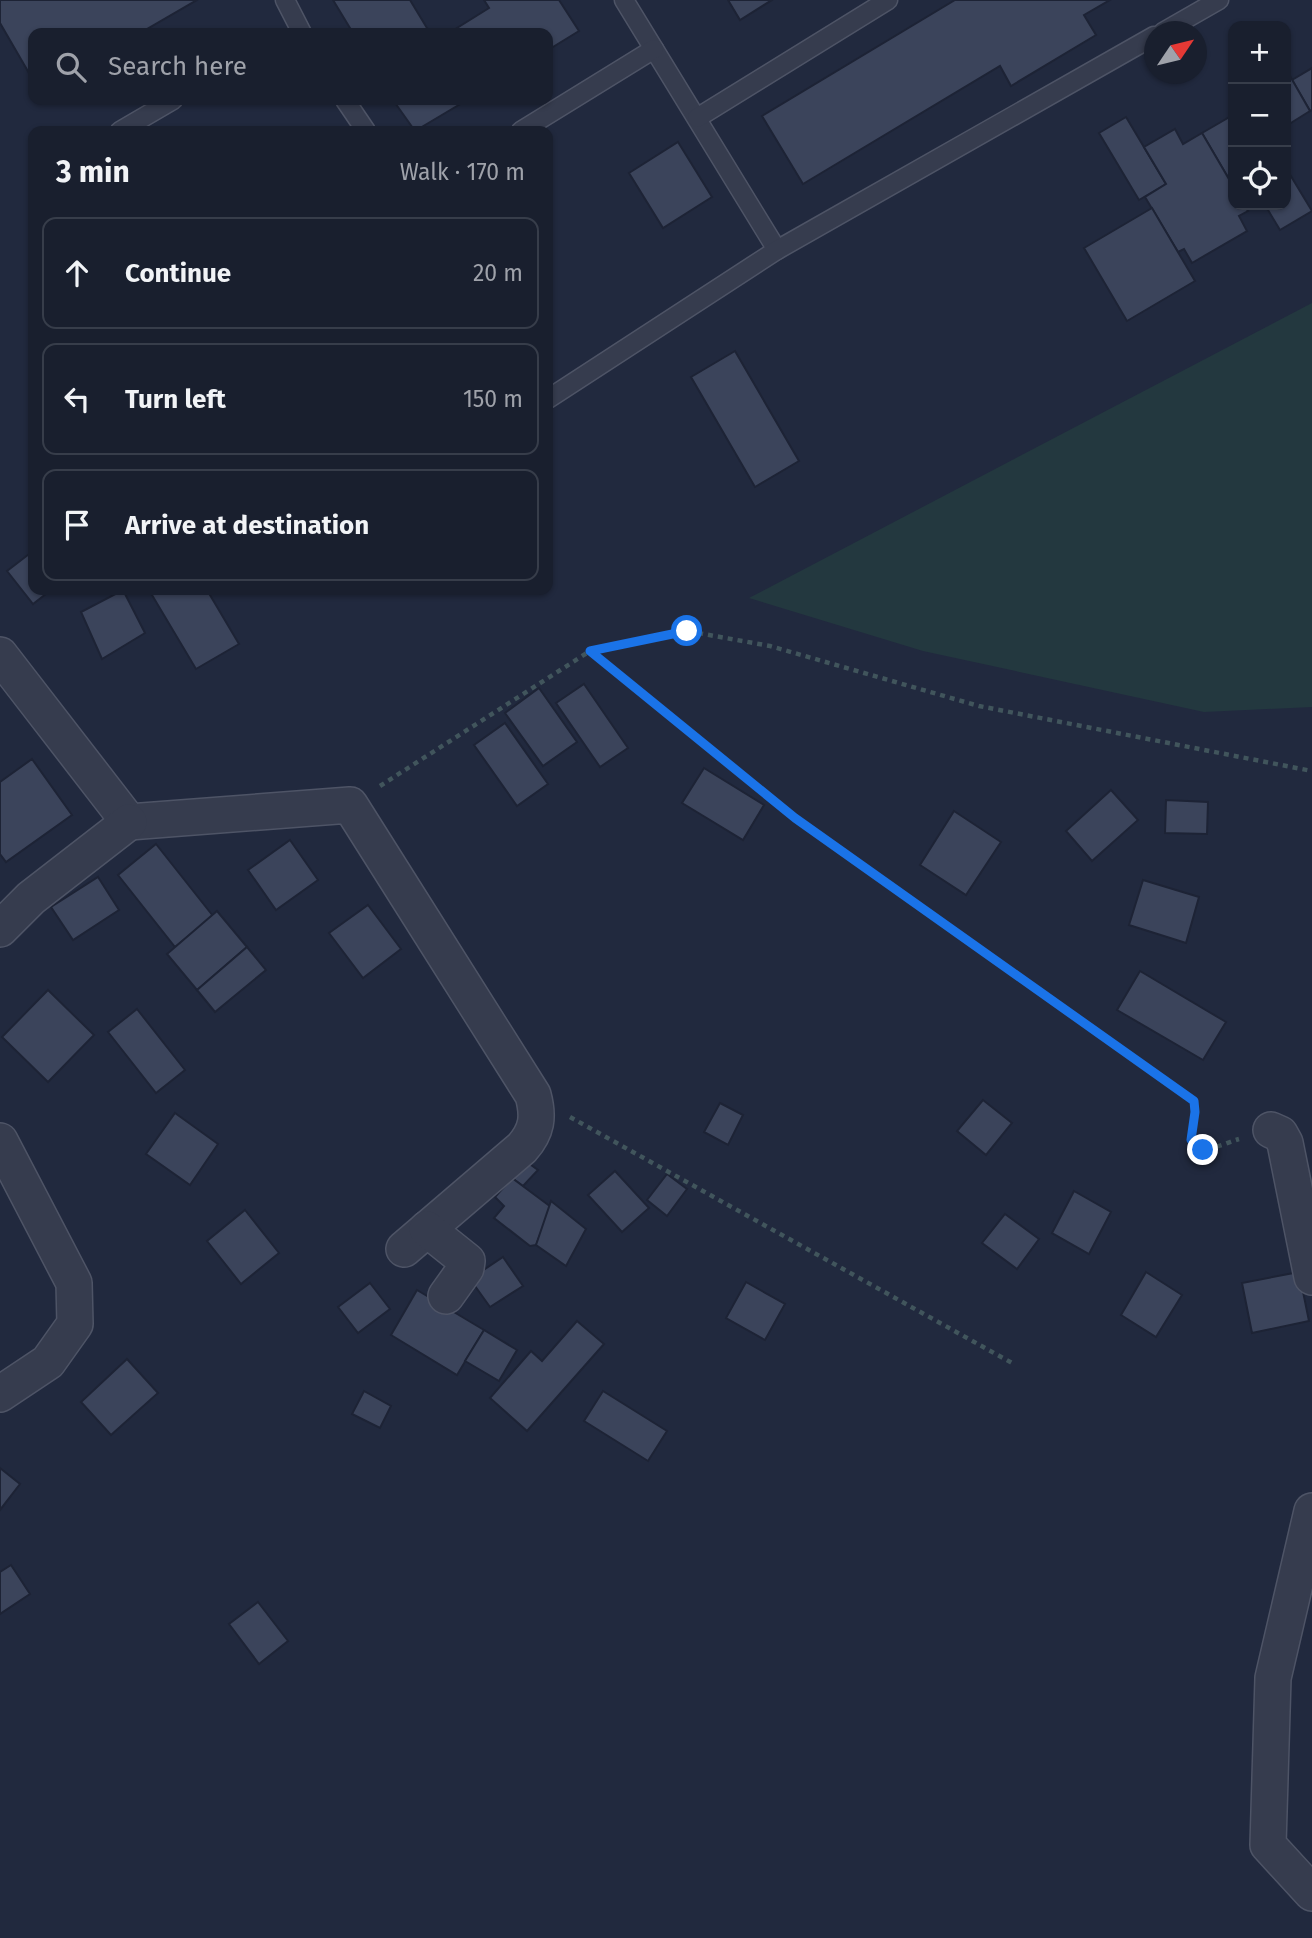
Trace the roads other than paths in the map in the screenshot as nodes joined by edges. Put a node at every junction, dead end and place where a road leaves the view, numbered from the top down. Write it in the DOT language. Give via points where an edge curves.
graph roads {
  1 [pos="285,0"];
  2 [pos="624,0"];
  3 [pos="888,0"];
  4 [pos="1219,0"];
  5 [pos="1182,21"];
  6 [pos="293,28"];
  7 [pos="1144,42"];
  8 [pos="654,49"];
  9 [pos="164,105"];
  10 [pos="348,105"];
  11 [pos="696,118"];
  12 [pos="129,126"];
  13 [pos="363,126"];
  14 [pos="529,126"];
  15 [pos="777,250"];
  16 [pos="553,396"];
  17 [pos="0,655"];
  18 [pos="129,822"];
  19 [pos="0,929"];
  20 [pos="1271,1130"];
  21 [pos="0,1141"];
  22 [pos="1312,1277"];
  23 [pos="446,1296"];
  24 [pos="0,1394"];
  25 [pos="1312,1511"];
  26 [pos="1312,1893"];
  1 -- 6 [label="lane"];
  2 -- 8 [label="lane"];
  3 -- 11 [label="lane"];
  4 -- 5 [label="lane"];
  7 -- 15 [label="lane"];
  8 -- 11 [label="lane"];
  8 -- 14 [label="lane"];
  9 -- 12 [label="lane"];
  10 -- 13 [label="lane"];
  11 -- 15 [label="lane"];
  15 -- 16 [label="lane"];
  17 -- 18 [label="street"];
  18 -- 19 [label="street" via="31,898"];
  18 -- 23 [label="street" via="350,805 533,1095 538,1113 534,1134 522,1148 415,1239 467,1261"];
  20 -- 22 [label="street" via="1285,1143"];
  21 -- 24 [label="street" via="74,1283 75,1324 48,1362"];
  25 -- 26 [label="street" via="1273,1678 1268,1845"];
}
